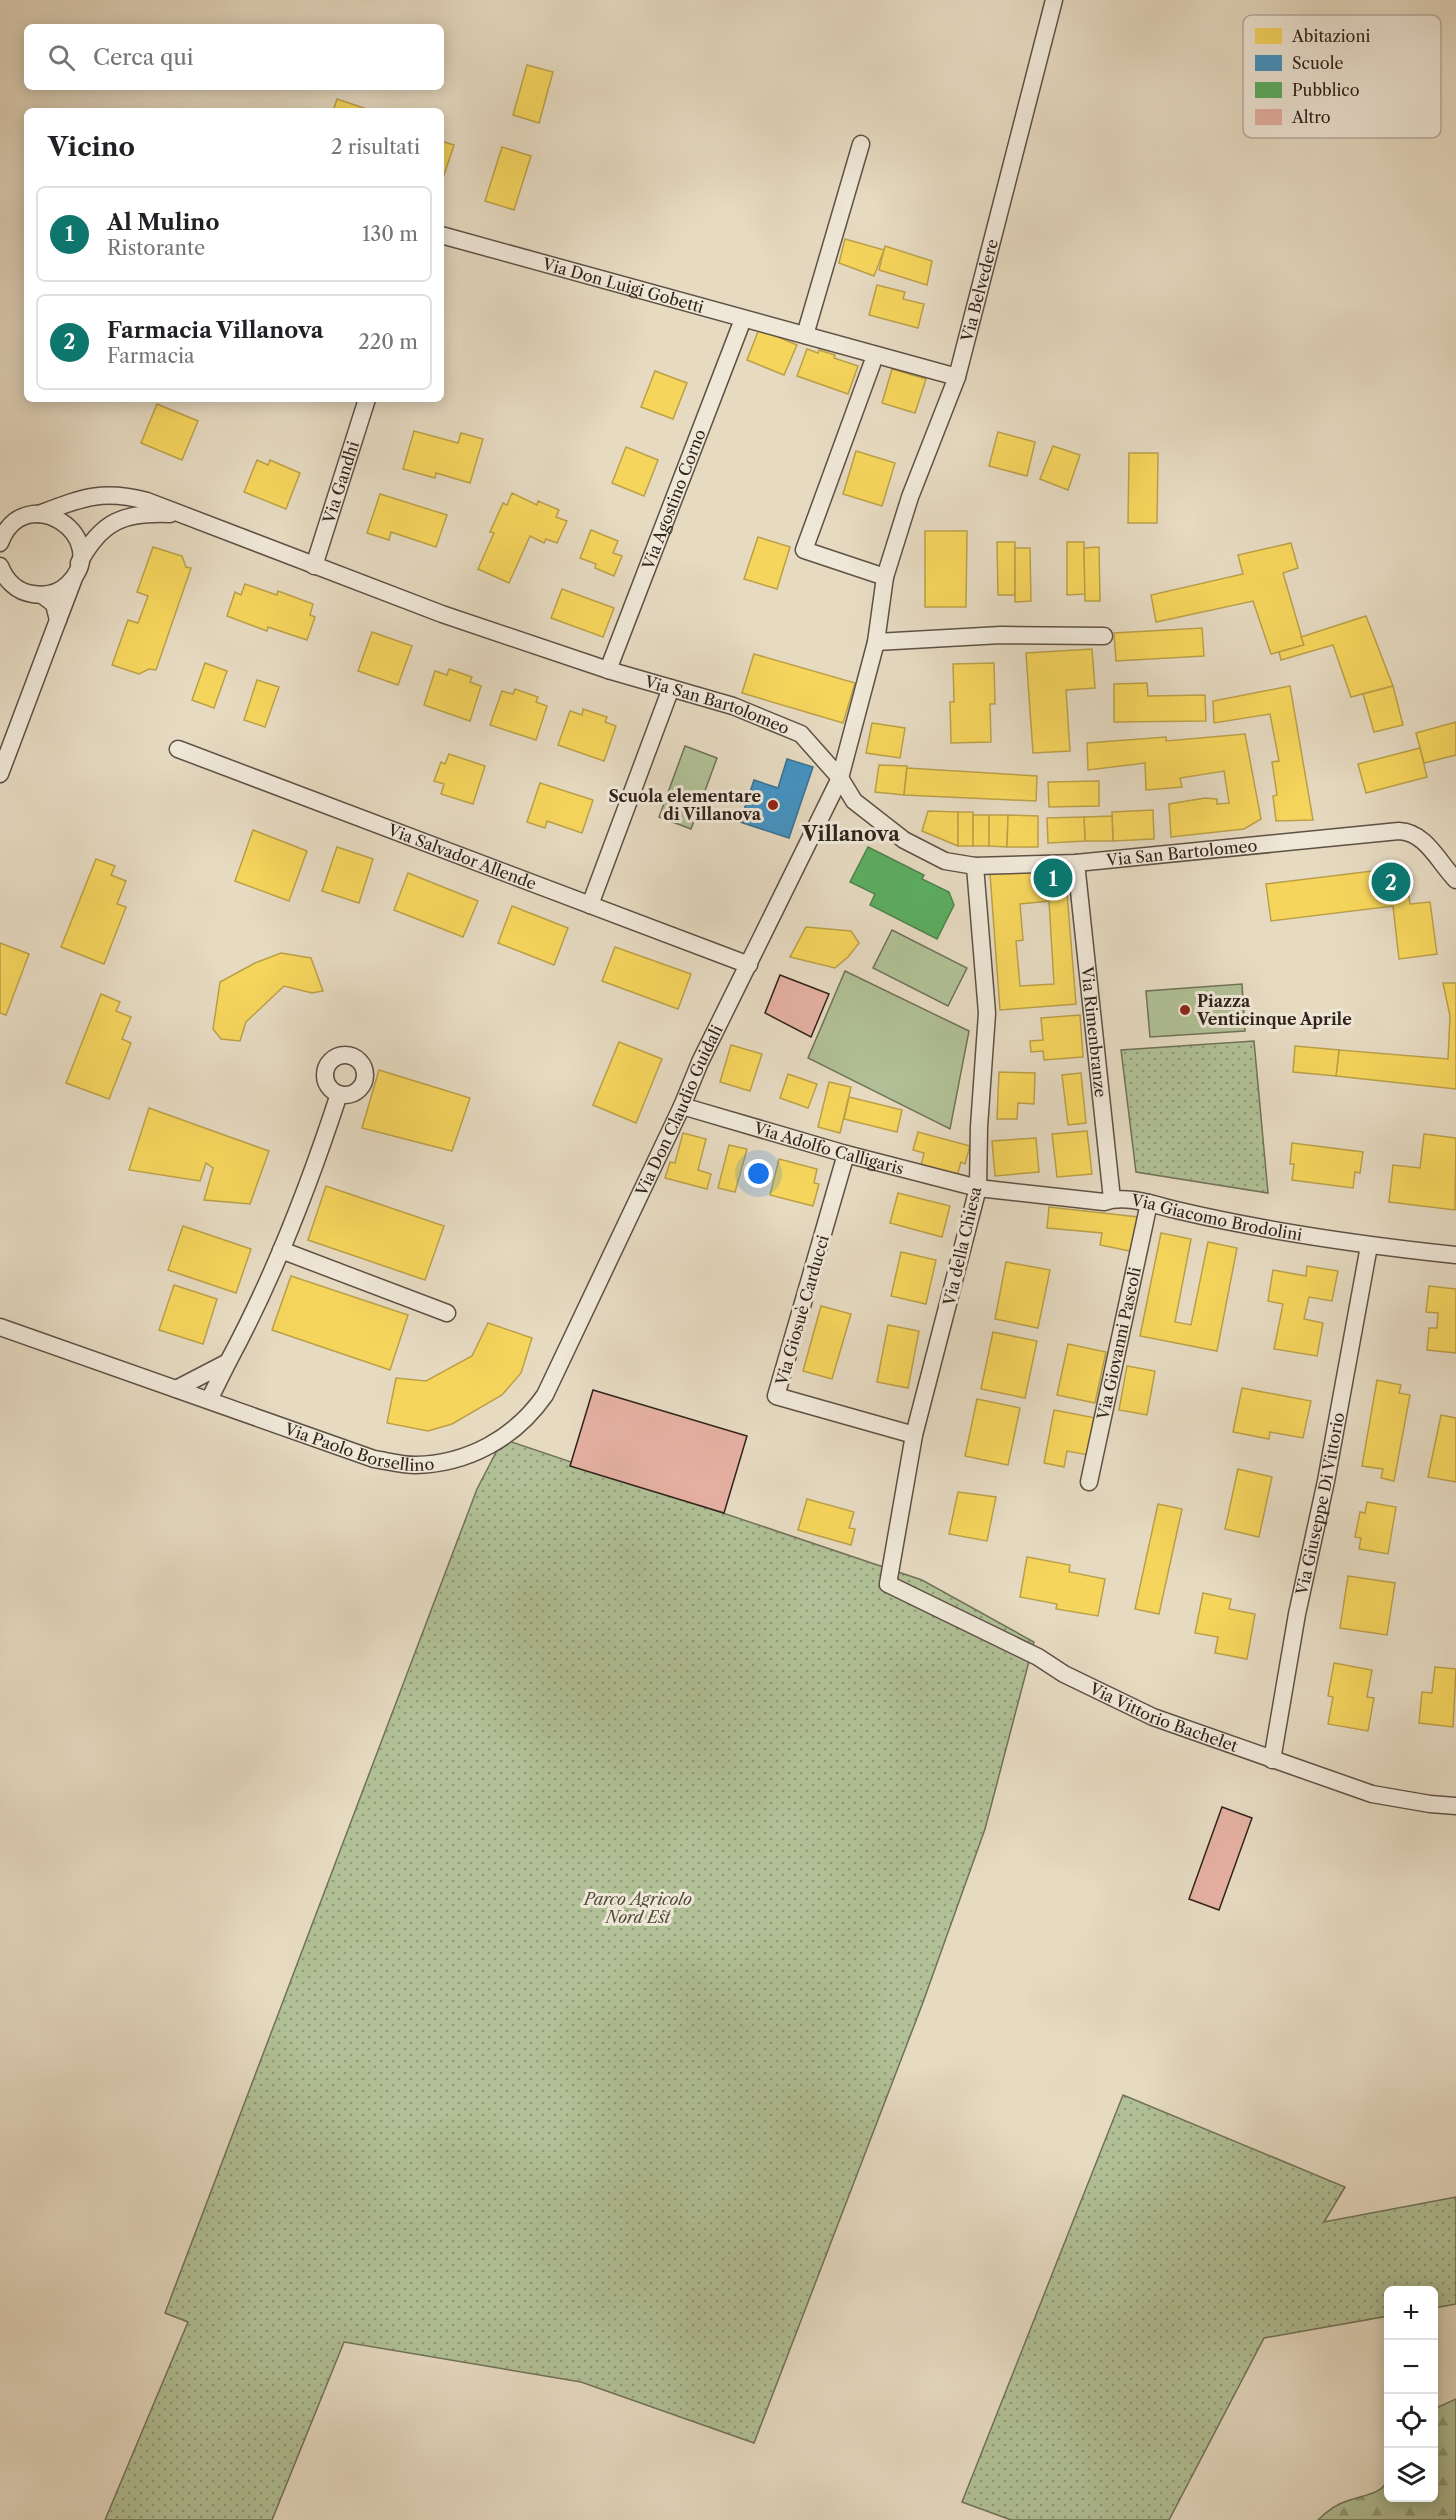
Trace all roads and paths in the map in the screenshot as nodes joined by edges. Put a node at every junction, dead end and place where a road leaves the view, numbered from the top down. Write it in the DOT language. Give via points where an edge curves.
graph roads {
  1 [pos="1054,0"];
  2 [pos="861,144"];
  3 [pos="444,236"];
  4 [pos="740,327"];
  5 [pos="805,335"];
  6 [pos="872,364"];
  7 [pos="957,377"];
  8 [pos="366,402"];
  9 [pos="39,514"];
  10 [pos="183,515"];
  11 [pos="8,522"];
  12 [pos="0,543"];
  13 [pos="314,566"];
  14 [pos="1,568"];
  15 [pos="77,568"];
  16 [pos="885,577"];
  17 [pos="42,595"];
  18 [pos="58,620"];
  19 [pos="1104,636"];
  20 [pos="876,642"];
  21 [pos="609,670"];
  22 [pos="671,688"];
  23 [pos="178,749"];
  24 [pos="0,774"];
  25 [pos="840,778"];
  26 [pos="1076,863"];
  27 [pos="975,866"];
  28 [pos="1456,880"];
  29 [pos="590,905"];
  30 [pos="749,965"];
  31 [pos="339,1094"];
  32 [pos="682,1106"];
  33 [pos="846,1154"];
  34 [pos="978,1188"];
  35 [pos="1112,1199"];
  36 [pos="1149,1203"];
  37 [pos="1369,1246"];
  38 [pos="281,1250"];
  39 [pos="1456,1255"];
  40 [pos="447,1313"];
  41 [pos="0,1327"];
  42 [pos="228,1362"];
  43 [pos="176,1389"];
  44 [pos="209,1400"];
  45 [pos="509,1434"];
  46 [pos="914,1435"];
  47 [pos="1089,1482"];
  48 [pos="888,1584"];
  49 [pos="1272,1760"];
  50 [pos="1456,1806"];
  1 -- 7 [label="street, Via Belvedere"];
  2 -- 5 [label="street"];
  3 -- 5 [label="street, Via Don Luigi Gobetti"];
  4 -- 21 [label="street, Via Agostino Corno"];
  5 -- 7 [label="street, Via Don Luigi Gobetti"];
  6 -- 16 [label="street" via="804,550"];
  7 -- 16 [label="street, Via Belvedere" via="910,497"];
  8 -- 13 [label="street, Via Gandhi"];
  9 -- 10 [label="street, Via San Bartolomeo" via="110,494 147,501"];
  9 -- 11 [label="street, Via San Bartolomeo"];
  9 -- 15 [label="street" via="58,518 73,531 80,550"];
  10 -- 13 [label="street, Via San Bartolomeo"];
  10 -- 15 [label="street, Via San Bartolomeo" via="145,513 119,519 89,546"];
  11 -- 12 [label="street, Via San Bartolomeo"];
  13 -- 21 [label="street, Via San Bartolomeo"];
  14 -- 17 [label="street" via="18,589"];
  15 -- 17 [label="street, Via San Bartolomeo" via="64,587"];
  15 -- 18 [label="street"];
  16 -- 20 [label="street, Via Belvedere"];
  17 -- 18 [label="street" via="54,604"];
  18 -- 24 [label="street"];
  19 -- 20 [label="street" via="1001,635"];
  20 -- 25 [label="street, Via Belvedere"];
  21 -- 22 [label="street, Via San Bartolomeo"];
  22 -- 25 [label="street, Via San Bartolomeo" via="733,706 801,734"];
  22 -- 29 [label="street"];
  23 -- 29 [label="street, Via Salvador Allende"];
  25 -- 27 [label="street, Via San Bartolomeo" via="854,801 904,840 945,861"];
  25 -- 30 [label="street, Via Don Claudio Guidali"];
  26 -- 27 [label="street, Via San Bartolomeo"];
  26 -- 28 [label="street, Via San Bartolomeo" via="1406,831 1419,837"];
  26 -- 35 [label="street, Via Rimenbranze"];
  27 -- 34 [label="street, Via della Chiesa" via="987,1013 978,1127"];
  29 -- 30 [label="street, Via Salvador Allende"];
  30 -- 32 [label="street, Via Don Claudio Guidali"];
  31 -- 38 [label="street" via="313,1173"];
  32 -- 33 [label="street, Via Adolfo Calligaris"];
  32 -- 45 [label="street, Via Don Claudio Guidali" via="545,1395 531,1416"];
  33 -- 34 [label="street, Via Adolfo Calligaris"];
  33 -- 46 [label="street, Via Giosuè Carducci" via="776,1396"];
  34 -- 35 [label="street, Via Giacomo Brodolini" via="1104,1202"];
  34 -- 46 [label="street, Via della Chiesa"];
  35 -- 36 [label="street, Via Giacomo Brodolini"];
  36 -- 37 [label="street, Via Giacomo Brodolini" via="1249,1227"];
  36 -- 47 [label="street, Via Giovanni Pascoli"];
  37 -- 39 [label="street, Via Giacomo Brodolini"];
  37 -- 49 [label="street, Via Giuseppe Di Vittorio" via="1326,1481 1296,1614"];
  38 -- 40 [label="street"];
  38 -- 42 [label="street"];
  41 -- 43 [label="street, Via Paolo Borsellino"];
  42 -- 43 [label="street"];
  42 -- 44 [label="street"];
  43 -- 44 [label="street, Via Paolo Borsellino"];
  44 -- 45 [label="street, Via Paolo Borsellino" via="374,1459 414,1465 454,1460"];
  46 -- 48 [label="street, Via della Chiesa"];
  48 -- 49 [label="street, Via Vittorio Bachelet" via="1143,1713"];
  49 -- 50 [label="street, Via Vittorio Bachelet" via="1372,1794"];
}
